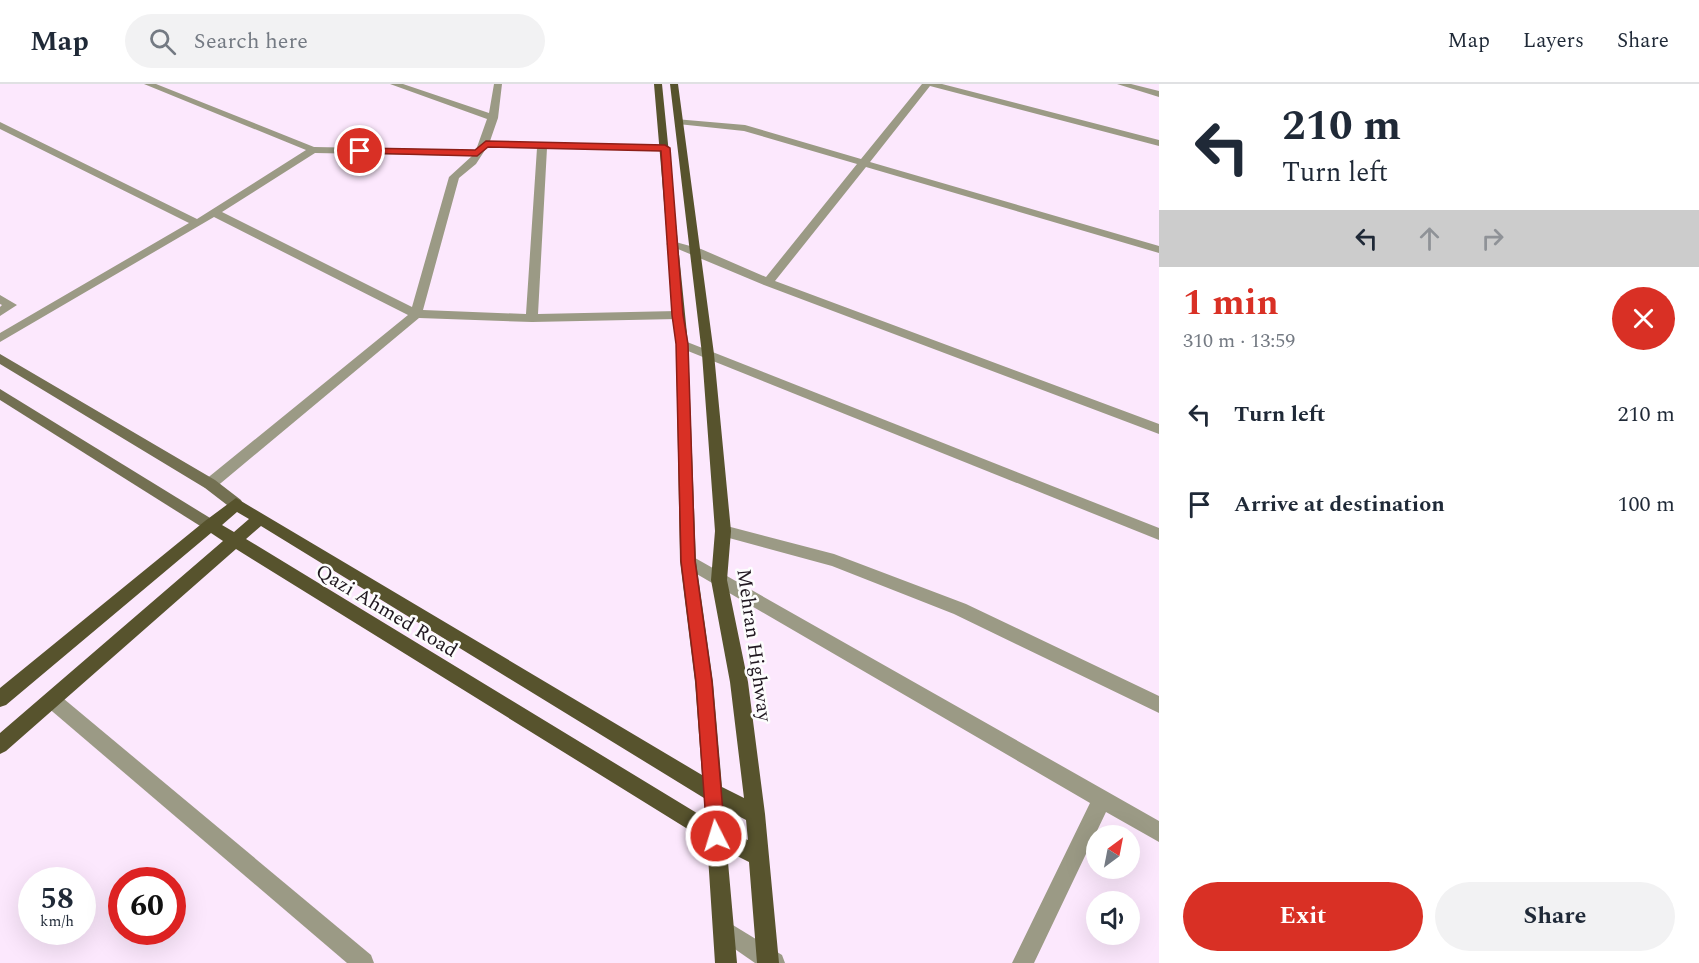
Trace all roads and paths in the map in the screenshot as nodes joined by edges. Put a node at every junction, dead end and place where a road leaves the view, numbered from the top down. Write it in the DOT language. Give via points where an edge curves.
graph roads {
  1 [pos="148,84"];
  2 [pos="394,84"];
  3 [pos="498,84"];
  4 [pos="658,84"];
  5 [pos="674,84"];
  6 [pos="927,84"];
  7 [pos="932,84"];
  8 [pos="1121,84"];
  9 [pos="1159,94"];
  10 [pos="493,118"];
  11 [pos="678,121"];
  12 [pos="0,125"];
  13 [pos="1159,143"];
  14 [pos="486,144"];
  15 [pos="542,146"];
  16 [pos="665,148"];
  17 [pos="314,150"];
  18 [pos="477,153"];
  19 [pos="864,163"];
  20 [pos="213,212"];
  21 [pos="197,223"];
  22 [pos="672,244"];
  23 [pos="1159,250"];
  24 [pos="697,251"];
  25 [pos="768,282"];
  26 [pos="0,298"];
  27 [pos="0,312"];
  28 [pos="416,314"];
  29 [pos="677,315"];
  30 [pos="532,318"];
  31 [pos="2,334"];
  32 [pos="682,344"];
  33 [pos="708,354"];
  34 [pos="0,358"];
  35 [pos="0,394"];
  36 [pos="1159,429"];
  37 [pos="210,484"];
  38 [pos="237,504"];
  39 [pos="260,518"];
  40 [pos="210,525"];
  41 [pos="723,531"];
  42 [pos="1159,534"];
  43 [pos="233,540"];
  44 [pos="688,561"];
  45 [pos="719,579"];
  46 [pos="0,699"];
  47 [pos="52,700"];
  48 [pos="1159,705"];
  49 [pos="0,745"];
  50 [pos="712,792"];
  51 [pos="1102,799"];
  52 [pos="755,814"];
  53 [pos="1159,832"];
  54 [pos="716,836"];
  55 [pos="757,855"];
  56 [pos="723,929"];
  57 [pos="770,961"];
  58 [pos="363,963"];
  59 [pos="726,963"];
  60 [pos="1023,963"];
  1 -- 17 [label="street"];
  2 -- 10 [label="street"];
  3 -- 10 [label="street"];
  4 -- 16 [label="main road"];
  5 -- 11 [label="main road, Mehran Highway"];
  6 -- 19 [label="street"];
  7 -- 13 [label="street"];
  8 -- 9 [label="street"];
  10 -- 14 [label="street"];
  11 -- 19 [label="street" via="746,128"];
  11 -- 24 [label="main road, Mehran Highway"];
  12 -- 21 [label="street"];
  14 -- 15 [label="street"];
  14 -- 18 [label="street"];
  15 -- 16 [label="street"];
  15 -- 30 [label="street"];
  16 -- 22 [label="main road"];
  17 -- 18 [label="street"];
  17 -- 20 [label="street"];
  18 -- 28 [label="street" via="454,177"];
  19 -- 23 [label="street"];
  19 -- 25 [label="street"];
  20 -- 21 [label="street"];
  20 -- 28 [label="street"];
  21 -- 31 [label="street"];
  22 -- 24 [label="street"];
  22 -- 29 [label="main road"];
  24 -- 25 [label="street"];
  24 -- 33 [label="main road, Mehran Highway"];
  25 -- 36 [label="street"];
  26 -- 27 [label="street" via="11,305"];
  28 -- 30 [label="street"];
  28 -- 37 [label="street"];
  29 -- 30 [label="street"];
  29 -- 32 [label="main road"];
  32 -- 33 [label="street"];
  32 -- 44 [label="main road"];
  33 -- 41 [label="main road, Mehran Highway"];
  33 -- 42 [label="street"];
  34 -- 37 [label="main road, Qazi Ahmed Road"];
  35 -- 40 [label="main road, Qazi Ahmed Road"];
  37 -- 38 [label="main road, Qazi Ahmed Road"];
  38 -- 39 [label="main road, Qazi Ahmed Road"];
  38 -- 40 [label="main road"];
  39 -- 43 [label="main road"];
  39 -- 50 [label="main road, Qazi Ahmed Road"];
  40 -- 43 [label="main road, Qazi Ahmed Road"];
  40 -- 46 [label="main road"];
  41 -- 45 [label="main road, Mehran Highway"];
  41 -- 48 [label="street" via="834,560 960,609"];
  43 -- 47 [label="main road"];
  43 -- 54 [label="main road, Qazi Ahmed Road"];
  44 -- 45 [label="street"];
  44 -- 50 [label="main road" via="704,682"];
  45 -- 51 [label="street"];
  45 -- 52 [label="main road, Mehran Highway" via="739,682"];
  47 -- 49 [label="main road"];
  47 -- 58 [label="street"];
  50 -- 52 [label="main road, Qazi Ahmed Road"];
  50 -- 54 [label="main road"];
  51 -- 53 [label="street"];
  51 -- 60 [label="street"];
  52 -- 55 [label="main road, Mehran Highway"];
  54 -- 55 [label="main road, Qazi Ahmed Road"];
  54 -- 56 [label="main road"];
  55 -- 57 [label="main road, Mehran Highway"];
  56 -- 57 [label="street"];
  56 -- 59 [label="main road"];
}
